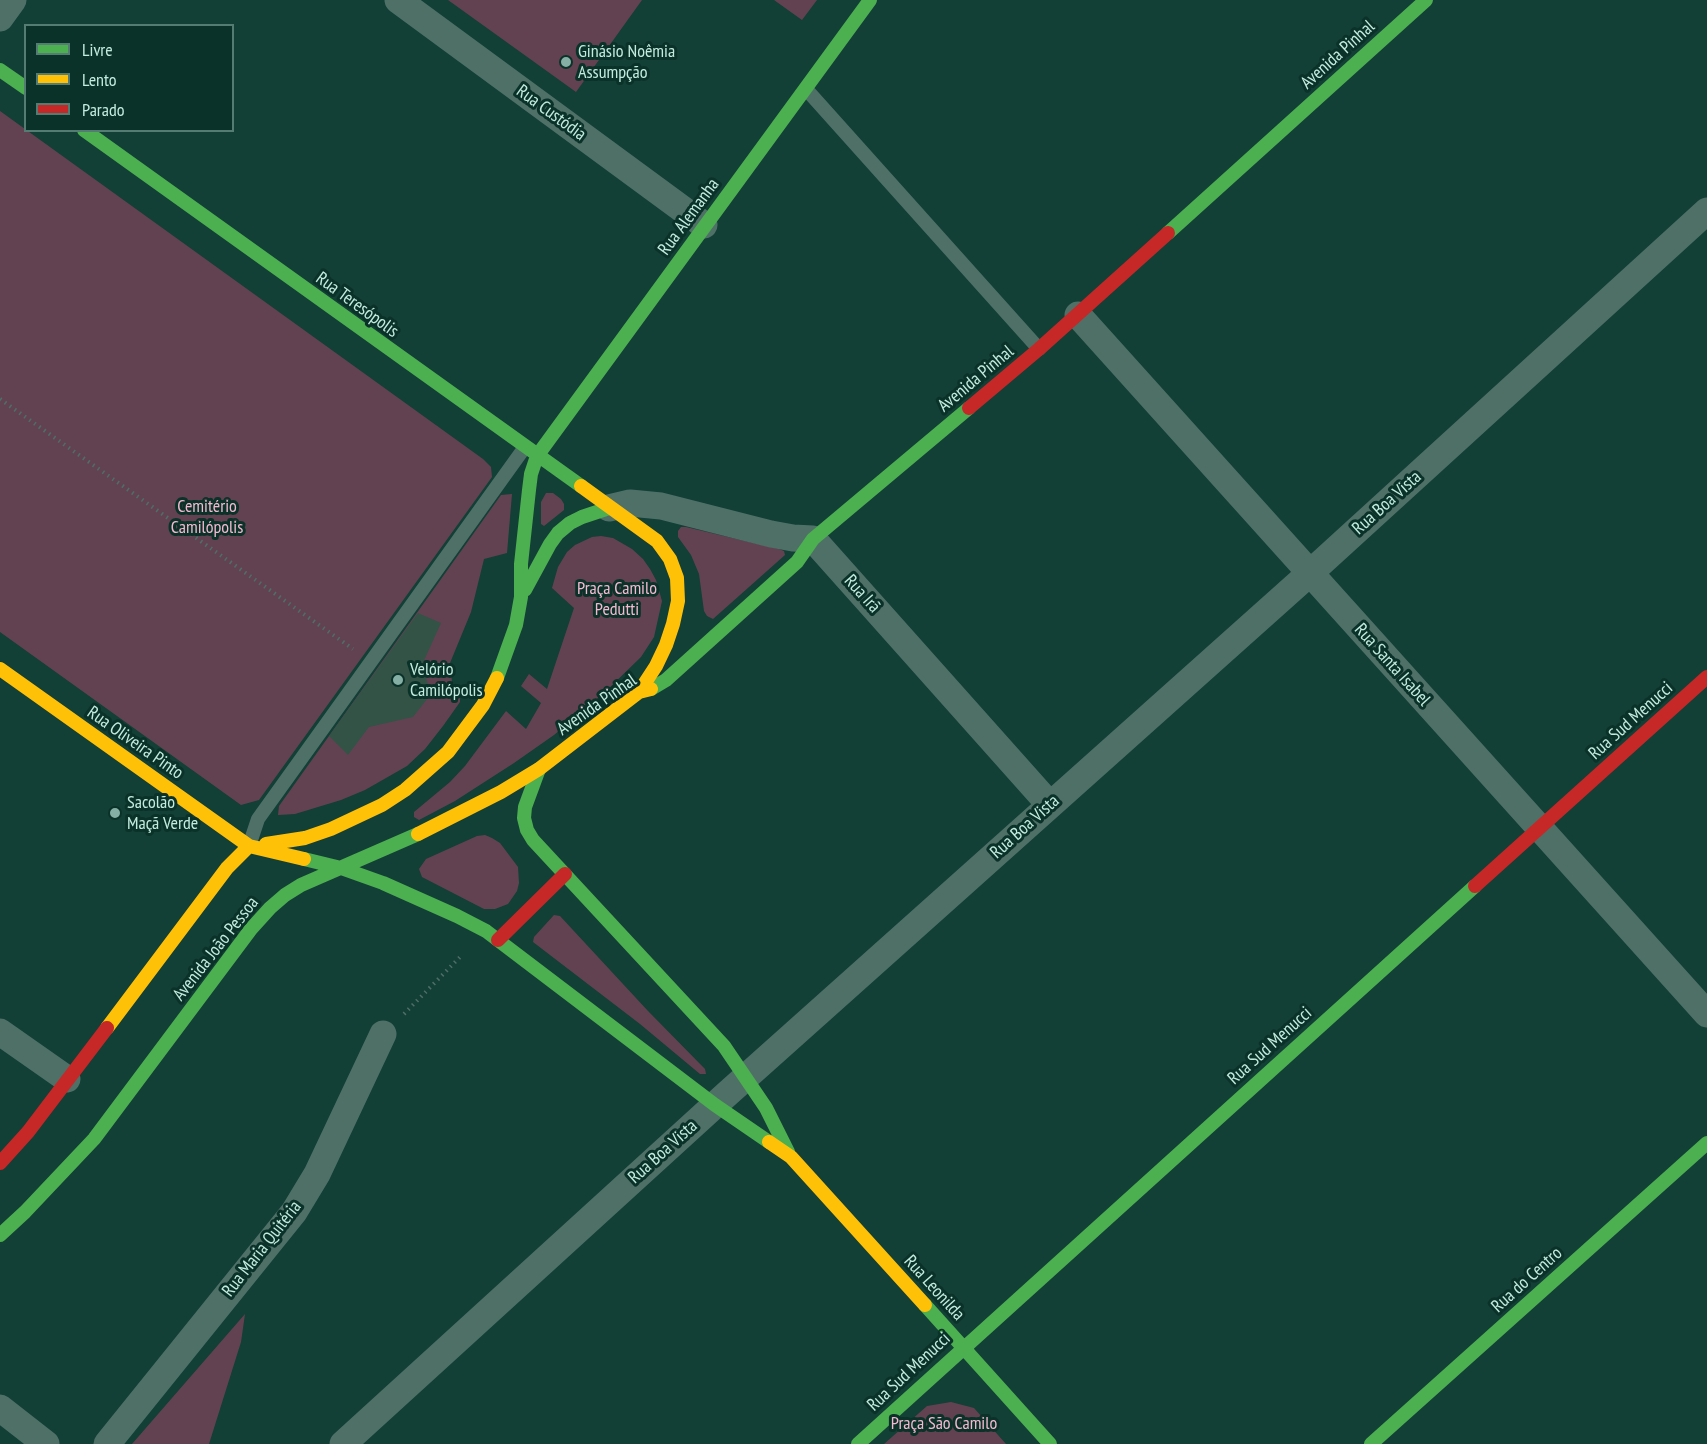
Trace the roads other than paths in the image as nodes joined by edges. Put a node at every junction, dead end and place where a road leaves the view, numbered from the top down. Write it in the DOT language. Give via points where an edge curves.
graph roads {
  1 [pos="13,0"];
  2 [pos="398,0"];
  3 [pos="870,0"];
  4 [pos="1426,0"];
  5 [pos="0,18"];
  6 [pos="0,70"];
  7 [pos="24,87"];
  8 [pos="806,90"];
  9 [pos="87,132"];
  10 [pos="1707,211"];
  11 [pos="704,225"];
  12 [pos="1078,315"];
  13 [pos="1039,349"];
  14 [pos="525,447"];
  15 [pos="537,456"];
  16 [pos="609,508"];
  17 [pos="813,539"];
  18 [pos="1310,573"];
  19 [pos="521,597"];
  20 [pos="0,669"];
  21 [pos="1707,677"];
  22 [pos="639,692"];
  23 [pos="539,769"];
  24 [pos="1050,805"];
  25 [pos="1539,828"];
  26 [pos="249,846"];
  27 [pos="341,868"];
  28 [pos="565,874"];
  29 [pos="498,940"];
  30 [pos="1707,1014"];
  31 [pos="0,1032"];
  32 [pos="383,1034"];
  33 [pos="746,1077"];
  34 [pos="67,1079"];
  35 [pos="715,1105"];
  36 [pos="1707,1143"];
  37 [pos="790,1157"];
  38 [pos="0,1163"];
  39 [pos="0,1235"];
  40 [pos="963,1347"];
  41 [pos="0,1408"];
  42 [pos="46,1444"];
  43 [pos="107,1444"];
  44 [pos="343,1444"];
  45 [pos="858,1444"];
  46 [pos="1050,1444"];
  47 [pos="1371,1444"];
  1 -- 5 [label="street"];
  2 -- 11 [label="street, Rua Custódia"];
  3 -- 8 [label="main road, Rua Alemanha"];
  4 -- 12 [label="main road, Avenida Pinhal"];
  6 -- 7 [label="main road"];
  8 -- 11 [label="main road, Rua Alemanha"];
  8 -- 13 [label="lane"];
  9 -- 14 [label="main road, Rua Teresópolis"];
  10 -- 18 [label="street, Rua Boa Vista"];
  11 -- 15 [label="main road, Rua Alemanha"];
  12 -- 13 [label="main road, Avenida Pinhal"];
  12 -- 18 [label="street, Rua Santa Isabel"];
  13 -- 17 [label="main road, Avenida Pinhal"];
  14 -- 15 [label="main road, Rua Teresópolis"];
  14 -- 26 [label="lane" via="258,819"];
  15 -- 16 [label="main road, Rua Teresópolis"];
  15 -- 19 [label="main road" via="529,490"];
  16 -- 17 [label="street" via="630,503 661,506 771,534"];
  16 -- 19 [label="main road" via="576,520 558,533"];
  16 -- 22 [label="main road, Rua Teresópolis" via="657,541 677,578 678,601 666,645"];
  17 -- 22 [label="main road, Avenida Pinhal" via="797,562 680,669 653,688"];
  17 -- 24 [label="street, Rua Irã"];
  18 -- 24 [label="street, Rua Boa Vista"];
  18 -- 25 [label="street, Rua Santa Isabel"];
  19 -- 26 [label="main road" via="507,653 483,705 448,752 427,772 357,818 305,838"];
  20 -- 26 [label="main road, Rua Oliveira Pinto"];
  21 -- 25 [label="main road, Rua Sud Menucci"];
  22 -- 23 [label="main road, Avenida Pinhal"];
  23 -- 27 [label="main road" via="462,813"];
  23 -- 28 [label="main road" via="524,818 533,840"];
  24 -- 33 [label="street, Rua Boa Vista"];
  25 -- 30 [label="street, Rua Santa Isabel"];
  25 -- 40 [label="main road, Rua Sud Menucci"];
  26 -- 27 [label="main road"];
  26 -- 34 [label="main road" via="227,868"];
  27 -- 29 [label="main road" via="429,902"];
  27 -- 39 [label="main road, Avenida João Pessoa" via="301,885 270,908 94,1139"];
  28 -- 29 [label="main road"];
  28 -- 33 [label="main road" via="724,1046"];
  29 -- 35 [label="main road"];
  31 -- 34 [label="street"];
  32 -- 43 [label="street, Rua Maria Quitéria" via="317,1174 294,1212"];
  33 -- 35 [label="street, Rua Boa Vista"];
  33 -- 37 [label="main road, Rua Leonilda"];
  34 -- 38 [label="main road"];
  35 -- 37 [label="main road, Rua Leonilda"];
  35 -- 44 [label="street, Rua Boa Vista"];
  36 -- 47 [label="main road, Rua do Centro"];
  37 -- 40 [label="main road, Rua Leonilda"];
  40 -- 45 [label="main road, Rua Sud Menucci"];
  40 -- 46 [label="main road, Rua Leonilda"];
  41 -- 42 [label="street"];
}
